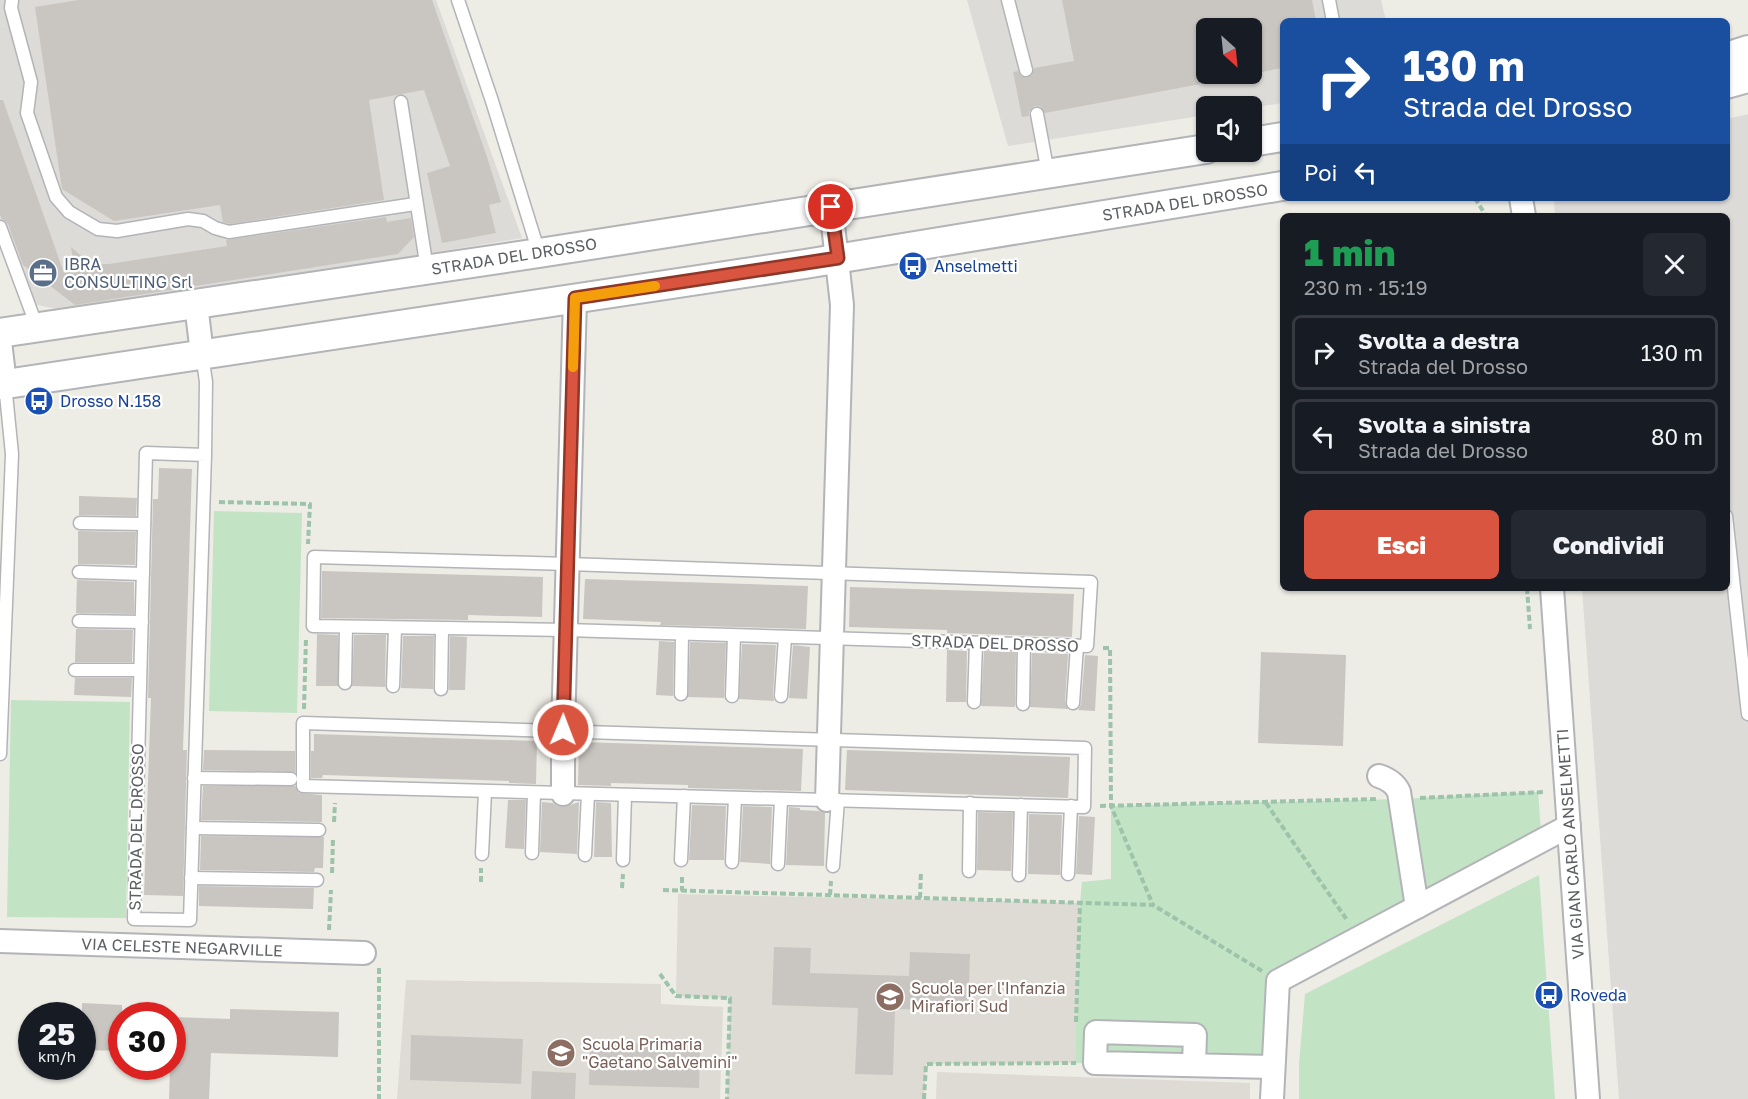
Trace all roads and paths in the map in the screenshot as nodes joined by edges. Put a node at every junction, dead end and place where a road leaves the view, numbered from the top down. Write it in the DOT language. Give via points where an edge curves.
graph roads {
  1 [pos="12,0"];
  2 [pos="458,0"];
  3 [pos="1008,0"];
  4 [pos="1329,0"];
  5 [pos="1332,18"];
  6 [pos="1748,50"];
  7 [pos="1730,56"];
  8 [pos="1026,70"];
  9 [pos="1748,78"];
  10 [pos="1730,83"];
  11 [pos="400,102"];
  12 [pos="1037,114"];
  13 [pos="1280,137"];
  14 [pos="1262,140"];
  15 [pos="1196,151"];
  16 [pos="1048,173"];
  17 [pos="1280,186"];
  18 [pos="415,204"];
  19 [pos="831,207"];
  20 [pos="0,227"];
  21 [pos="539,253"];
  22 [pos="838,258"];
  23 [pos="426,270"];
  24 [pos="575,298"];
  25 [pos="196,304"];
  26 [pos="37,327"];
  27 [pos="0,333"];
  28 [pos="0,341"];
  29 [pos="202,354"];
  30 [pos="2,384"];
  31 [pos="6,454"];
  32 [pos="205,455"];
  33 [pos="203,501"];
  34 [pos="80,523"];
  35 [pos="144,524"];
  36 [pos="308,550"];
  37 [pos="1730,552"];
  38 [pos="568,564"];
  39 [pos="80,572"];
  40 [pos="835,573"];
  41 [pos="143,574"];
  42 [pos="1552,591"];
  43 [pos="79,621"];
  44 [pos="142,622"];
  45 [pos="346,627"];
  46 [pos="395,628"];
  47 [pos="442,629"];
  48 [pos="566,630"];
  49 [pos="306,631"];
  50 [pos="682,634"];
  51 [pos="734,636"];
  52 [pos="786,637"];
  53 [pos="833,638"];
  54 [pos="976,643"];
  55 [pos="1024,644"];
  56 [pos="1082,646"];
  57 [pos="75,670"];
  58 [pos="140,670"];
  59 [pos="345,683"];
  60 [pos="393,686"];
  61 [pos="441,689"];
  62 [pos="681,694"];
  63 [pos="732,696"];
  64 [pos="781,696"];
  65 [pos="974,702"];
  66 [pos="1073,703"];
  67 [pos="1023,704"];
  68 [pos="1748,714"];
  69 [pos="303,723"];
  70 [pos="563,730"];
  71 [pos="830,739"];
  72 [pos="0,754"];
  73 [pos="1379,776"];
  74 [pos="194,778"];
  75 [pos="291,779"];
  76 [pos="1566,791"];
  77 [pos="485,792"];
  78 [pos="534,793"];
  79 [pos="563,794"];
  80 [pos="588,794"];
  81 [pos="626,795"];
  82 [pos="684,796"];
  83 [pos="735,798"];
  84 [pos="781,799"];
  85 [pos="1401,799"];
  86 [pos="833,800"];
  87 [pos="970,803"];
  88 [pos="1265,803"];
  89 [pos="1022,805"];
  90 [pos="1071,806"];
  91 [pos="1112,806"];
  92 [pos="1569,826"];
  93 [pos="193,828"];
  94 [pos="319,831"];
  95 [pos="532,853"];
  96 [pos="482,854"];
  97 [pos="585,855"];
  98 [pos="623,860"];
  99 [pos="681,860"];
  100 [pos="732,861"];
  101 [pos="778,864"];
  102 [pos="833,866"];
  103 [pos="921,871"];
  104 [pos="969,871"];
  105 [pos="1068,874"];
  106 [pos="1019,875"];
  107 [pos="191,878"];
  108 [pos="317,880"];
  109 [pos="663,890"];
  110 [pos="920,898"];
  111 [pos="1080,903"];
  112 [pos="1153,905"];
  113 [pos="1417,907"];
  114 [pos="1359,938"];
  115 [pos="0,941"];
  116 [pos="371,961"];
  117 [pos="660,974"];
  118 [pos="1278,981"];
  119 [pos="1076,1029"];
  120 [pos="1095,1063"];
  121 [pos="1194,1064"];
  122 [pos="1273,1067"];
  123 [pos="379,1099"];
  124 [pos="727,1099"];
  125 [pos="924,1099"];
  126 [pos="1272,1099"];
  127 [pos="1588,1099"];
  1 -- 18 [label="lane" via="31,82 27,113 56,197 69,212 98,229 117,231 188,219 229,232"];
  2 -- 21 [label="lane"];
  3 -- 8 [label="lane"];
  4 -- 5 [label="lane"];
  6 -- 7 [label="street"];
  9 -- 10 [label="street"];
  11 -- 18 [label="lane"];
  12 -- 16 [label="lane"];
  13 -- 14 [label="street"];
  15 -- 16 [label="street, STRADA DEL DROSSO"];
  16 -- 19 [label="street, STRADA DEL DROSSO"];
  17 -- 22 [label="street, STRADA DEL DROSSO"];
  18 -- 23 [label="lane"];
  19 -- 21 [label="street, STRADA DEL DROSSO"];
  19 -- 22 [label="street"];
  20 -- 26 [label="lane"];
  21 -- 23 [label="street, STRADA DEL DROSSO"];
  22 -- 24 [label="street, STRADA DEL DROSSO"];
  22 -- 40 [label="street" via="842,305"];
  23 -- 25 [label="street, STRADA DEL DROSSO"];
  24 -- 29 [label="street, STRADA DEL DROSSO"];
  24 -- 38 [label="street"];
  25 -- 26 [label="street, STRADA DEL DROSSO"];
  25 -- 29 [label="street, STRADA DEL DROSSO"];
  26 -- 27 [label="street, STRADA DEL DROSSO"];
  28 -- 30 [label="street"];
  29 -- 30 [label="street, STRADA DEL DROSSO"];
  29 -- 32 [label="lane, STRADA DEL DROSSO" via="206,382"];
  30 -- 31 [label="lane"];
  31 -- 72 [label="lane"];
  32 -- 33 [label="lane, STRADA DEL DROSSO"];
  32 -- 35 [label="lane, STRADA DEL DROSSO" via="146,453"];
  33 -- 36 [label="path" via="309,504"];
  33 -- 74 [label="lane, STRADA DEL DROSSO"];
  34 -- 35 [label="lane"];
  35 -- 41 [label="lane, STRADA DEL DROSSO"];
  37 -- 68 [label="lane"];
  38 -- 40 [label="lane, STRADA DEL DROSSO"];
  38 -- 45 [label="lane, STRADA DEL DROSSO" via="314,557 313,626"];
  38 -- 48 [label="street"];
  39 -- 41 [label="lane"];
  40 -- 53 [label="street"];
  40 -- 56 [label="lane, STRADA DEL DROSSO" via="1091,582"];
  41 -- 44 [label="lane, STRADA DEL DROSSO"];
  42 -- 76 [label="street, VIA GIAN CARLO ANSELMETTI"];
  43 -- 44 [label="lane"];
  44 -- 58 [label="lane, STRADA DEL DROSSO"];
  45 -- 46 [label="lane, STRADA DEL DROSSO"];
  45 -- 59 [label="lane"];
  46 -- 47 [label="lane, STRADA DEL DROSSO"];
  46 -- 60 [label="lane"];
  47 -- 48 [label="lane, STRADA DEL DROSSO"];
  47 -- 61 [label="lane"];
  48 -- 50 [label="lane, STRADA DEL DROSSO"];
  48 -- 70 [label="street"];
  49 -- 69 [label="path"];
  50 -- 51 [label="lane, STRADA DEL DROSSO"];
  50 -- 62 [label="lane"];
  51 -- 52 [label="lane, STRADA DEL DROSSO"];
  51 -- 63 [label="lane"];
  52 -- 53 [label="lane, STRADA DEL DROSSO"];
  52 -- 64 [label="lane"];
  53 -- 54 [label="lane, STRADA DEL DROSSO"];
  53 -- 71 [label="street"];
  54 -- 55 [label="lane, STRADA DEL DROSSO"];
  54 -- 65 [label="lane"];
  55 -- 56 [label="lane, STRADA DEL DROSSO"];
  55 -- 67 [label="lane"];
  56 -- 66 [label="lane"];
  56 -- 91 [label="path" via="1110,648"];
  57 -- 58 [label="lane"];
  58 -- 107 [label="lane, STRADA DEL DROSSO" via="134,919 190,920"];
  69 -- 70 [label="lane"];
  69 -- 77 [label="lane" via="303,786"];
  70 -- 71 [label="lane"];
  70 -- 79 [label="street"];
  71 -- 86 [label="street"];
  71 -- 90 [label="lane" via="1085,748 1084,807"];
  73 -- 85 [label="street" via="1396,786"];
  74 -- 75 [label="lane"];
  74 -- 93 [label="lane, STRADA DEL DROSSO"];
  76 -- 85 [label="path"];
  76 -- 92 [label="street, VIA GIAN CARLO ANSELMETTI"];
  77 -- 78 [label="lane"];
  77 -- 96 [label="lane"];
  78 -- 79 [label="lane"];
  78 -- 95 [label="lane"];
  79 -- 80 [label="lane"];
  80 -- 81 [label="lane"];
  80 -- 97 [label="lane"];
  81 -- 82 [label="lane"];
  81 -- 98 [label="lane"];
  82 -- 83 [label="lane"];
  82 -- 99 [label="lane"];
  83 -- 84 [label="lane"];
  83 -- 100 [label="lane"];
  84 -- 86 [label="lane"];
  84 -- 101 [label="lane"];
  85 -- 88 [label="path"];
  85 -- 113 [label="street"];
  86 -- 87 [label="lane"];
  86 -- 102 [label="lane"];
  87 -- 89 [label="lane"];
  87 -- 104 [label="lane"];
  88 -- 91 [label="path"];
  88 -- 114 [label="path"];
  89 -- 90 [label="lane"];
  89 -- 106 [label="lane"];
  90 -- 105 [label="lane"];
  91 -- 112 [label="path"];
  92 -- 113 [label="street"];
  92 -- 127 [label="street, VIA GIAN CARLO ANSELMETTI"];
  93 -- 94 [label="lane"];
  93 -- 107 [label="lane, STRADA DEL DROSSO"];
  103 -- 110 [label="path"];
  107 -- 108 [label="lane"];
  109 -- 110 [label="path"];
  110 -- 111 [label="path"];
  111 -- 112 [label="path"];
  111 -- 119 [label="path"];
  112 -- 118 [label="path"];
  113 -- 114 [label="street"];
  114 -- 118 [label="street"];
  115 -- 116 [label="street, VIA CELESTE NEGARVILLE"];
  116 -- 123 [label="path"];
  117 -- 124 [label="path" via="676,996 730,998"];
  118 -- 122 [label="street"];
  120 -- 121 [label="street"];
  120 -- 121 [label="street" via="1096,1032 1195,1035"];
  120 -- 125 [label="path" via="926,1064"];
  121 -- 122 [label="street"];
  122 -- 126 [label="street"];
}
